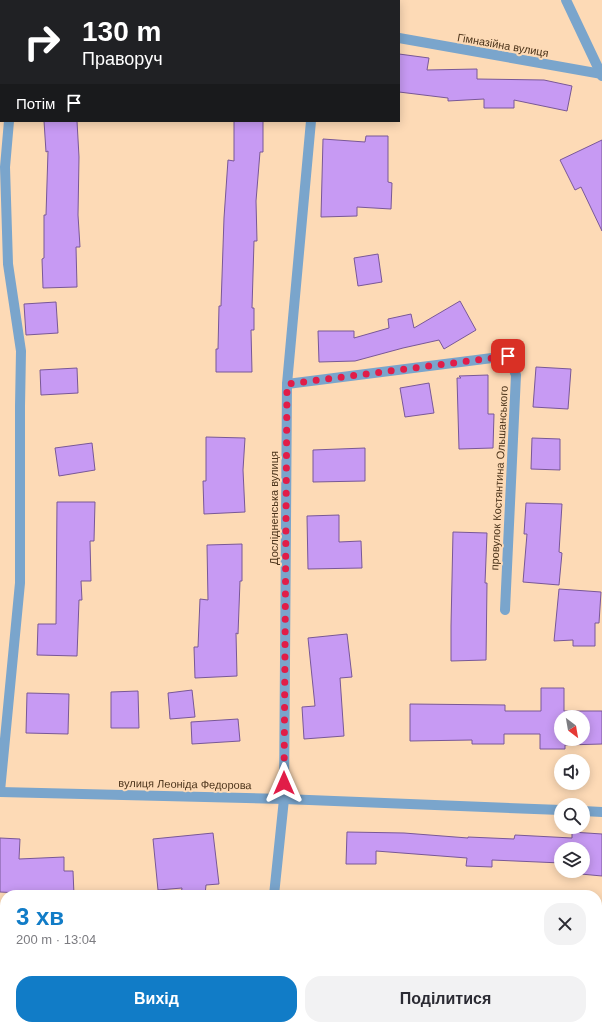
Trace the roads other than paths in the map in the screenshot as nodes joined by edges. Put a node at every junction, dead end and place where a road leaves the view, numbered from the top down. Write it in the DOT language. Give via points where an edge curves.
graph roads {
  1 [pos="566,0"];
  2 [pos="400,38"];
  3 [pos="602,75"];
  4 [pos="9,122"];
  5 [pos="311,122"];
  6 [pos="287,384"];
  7 [pos="505,610"];
  8 [pos="0,792"];
  9 [pos="284,799"];
  10 [pos="554,810"];
  11 [pos="590,811"];
  12 [pos="602,812"];
  13 [pos="275,890"];
  1 -- 3 [label="street"];
  2 -- 3 [label="street, Гімназійна вулиця"];
  4 -- 8 [label="street" via="5,166 8,264 21,351 20,583"];
  5 -- 6 [label="street, Дослідненська вулиця"];
  6 -- 7 [label="street, провулок Костянтина Ольшанського" via="508,356 516,375"];
  6 -- 9 [label="street, Дослідненська вулиця"];
  8 -- 9 [label="street, вулиця Леоніда Федорова"];
  9 -- 10 [label="street, вулиця Леоніда Федорова"];
  9 -- 13 [label="street, Дослідненська вулиця"];
  11 -- 12 [label="street"];
}
